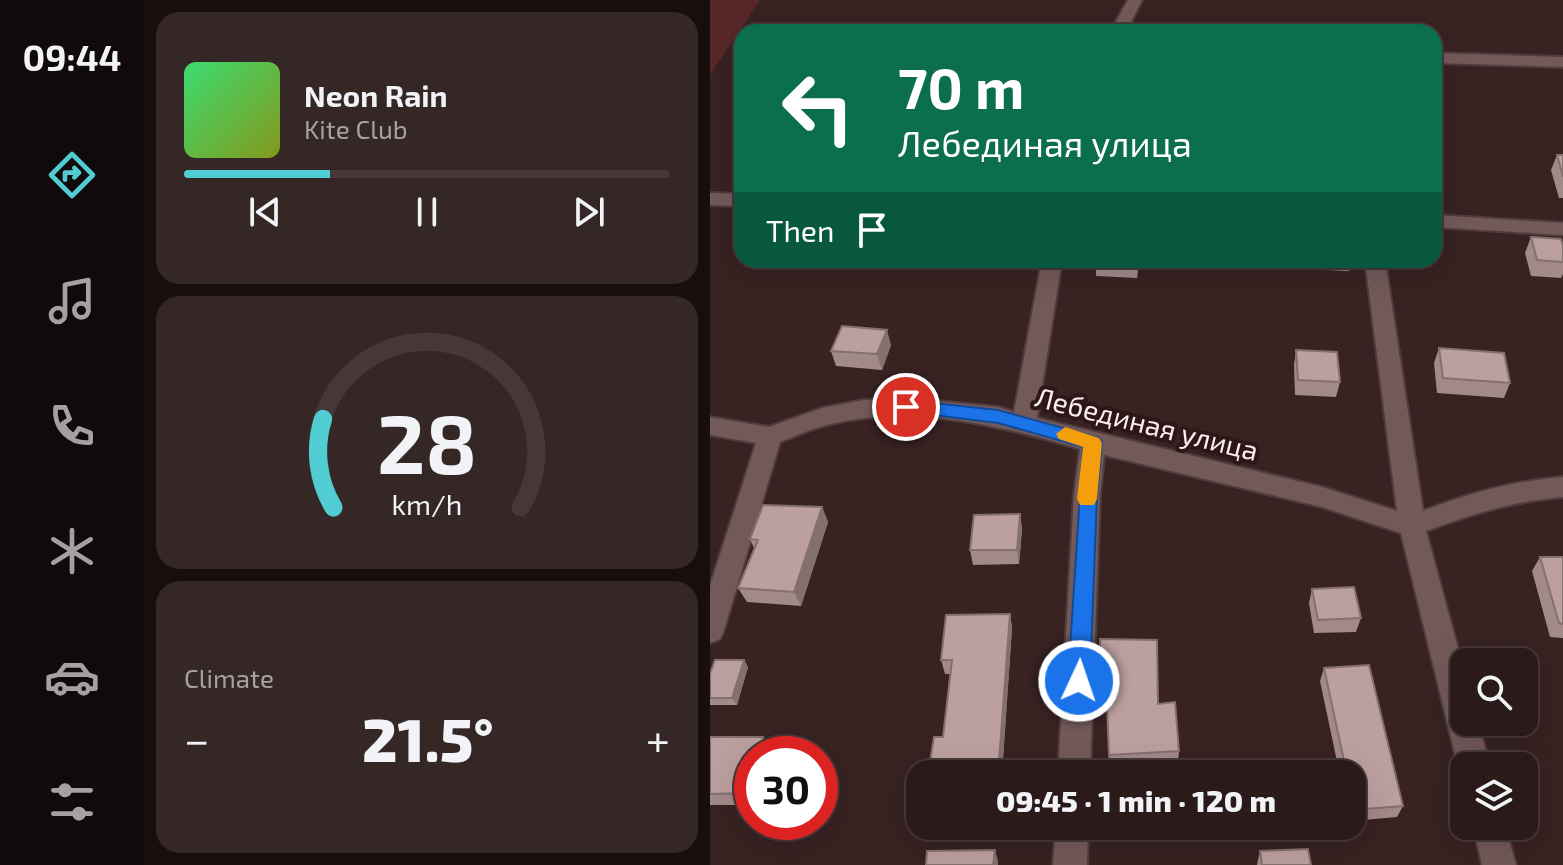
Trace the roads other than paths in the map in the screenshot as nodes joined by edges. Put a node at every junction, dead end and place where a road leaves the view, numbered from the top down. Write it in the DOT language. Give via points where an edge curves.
graph roads {
  1 [pos="1135,0"];
  2 [pos="1122,24"];
  3 [pos="1442,58"];
  4 [pos="1563,62"];
  5 [pos="710,199"];
  6 [pos="734,200"];
  7 [pos="1442,221"];
  8 [pos="1563,229"];
  9 [pos="1051,268"];
  10 [pos="1376,268"];
  11 [pos="1024,422"];
  12 [pos="710,426"];
  13 [pos="770,436"];
  14 [pos="1093,443"];
  15 [pos="1563,487"];
  16 [pos="1412,526"];
  17 [pos="710,630"];
  18 [pos="1470,752"];
  19 [pos="1075,760"];
  20 [pos="1071,840"];
  21 [pos="1493,840"];
  22 [pos="1070,865"];
  23 [pos="1499,865"];
  1 -- 2 [label="street"];
  3 -- 4 [label="street"];
  5 -- 6 [label="street"];
  7 -- 8 [label="street"];
  9 -- 11 [label="street"];
  10 -- 16 [label="street"];
  11 -- 13 [label="street, Лебединая улица" via="918,407 864,409"];
  11 -- 14 [label="street, Лебединая улица"];
  12 -- 13 [label="street, Лебединая улица"];
  13 -- 17 [label="street"];
  14 -- 16 [label="street, Лебединая улица" via="1322,497"];
  14 -- 19 [label="street"];
  15 -- 16 [label="street" via="1480,500"];
  16 -- 18 [label="street"];
  20 -- 22 [label="street"];
  21 -- 23 [label="street"];
}
